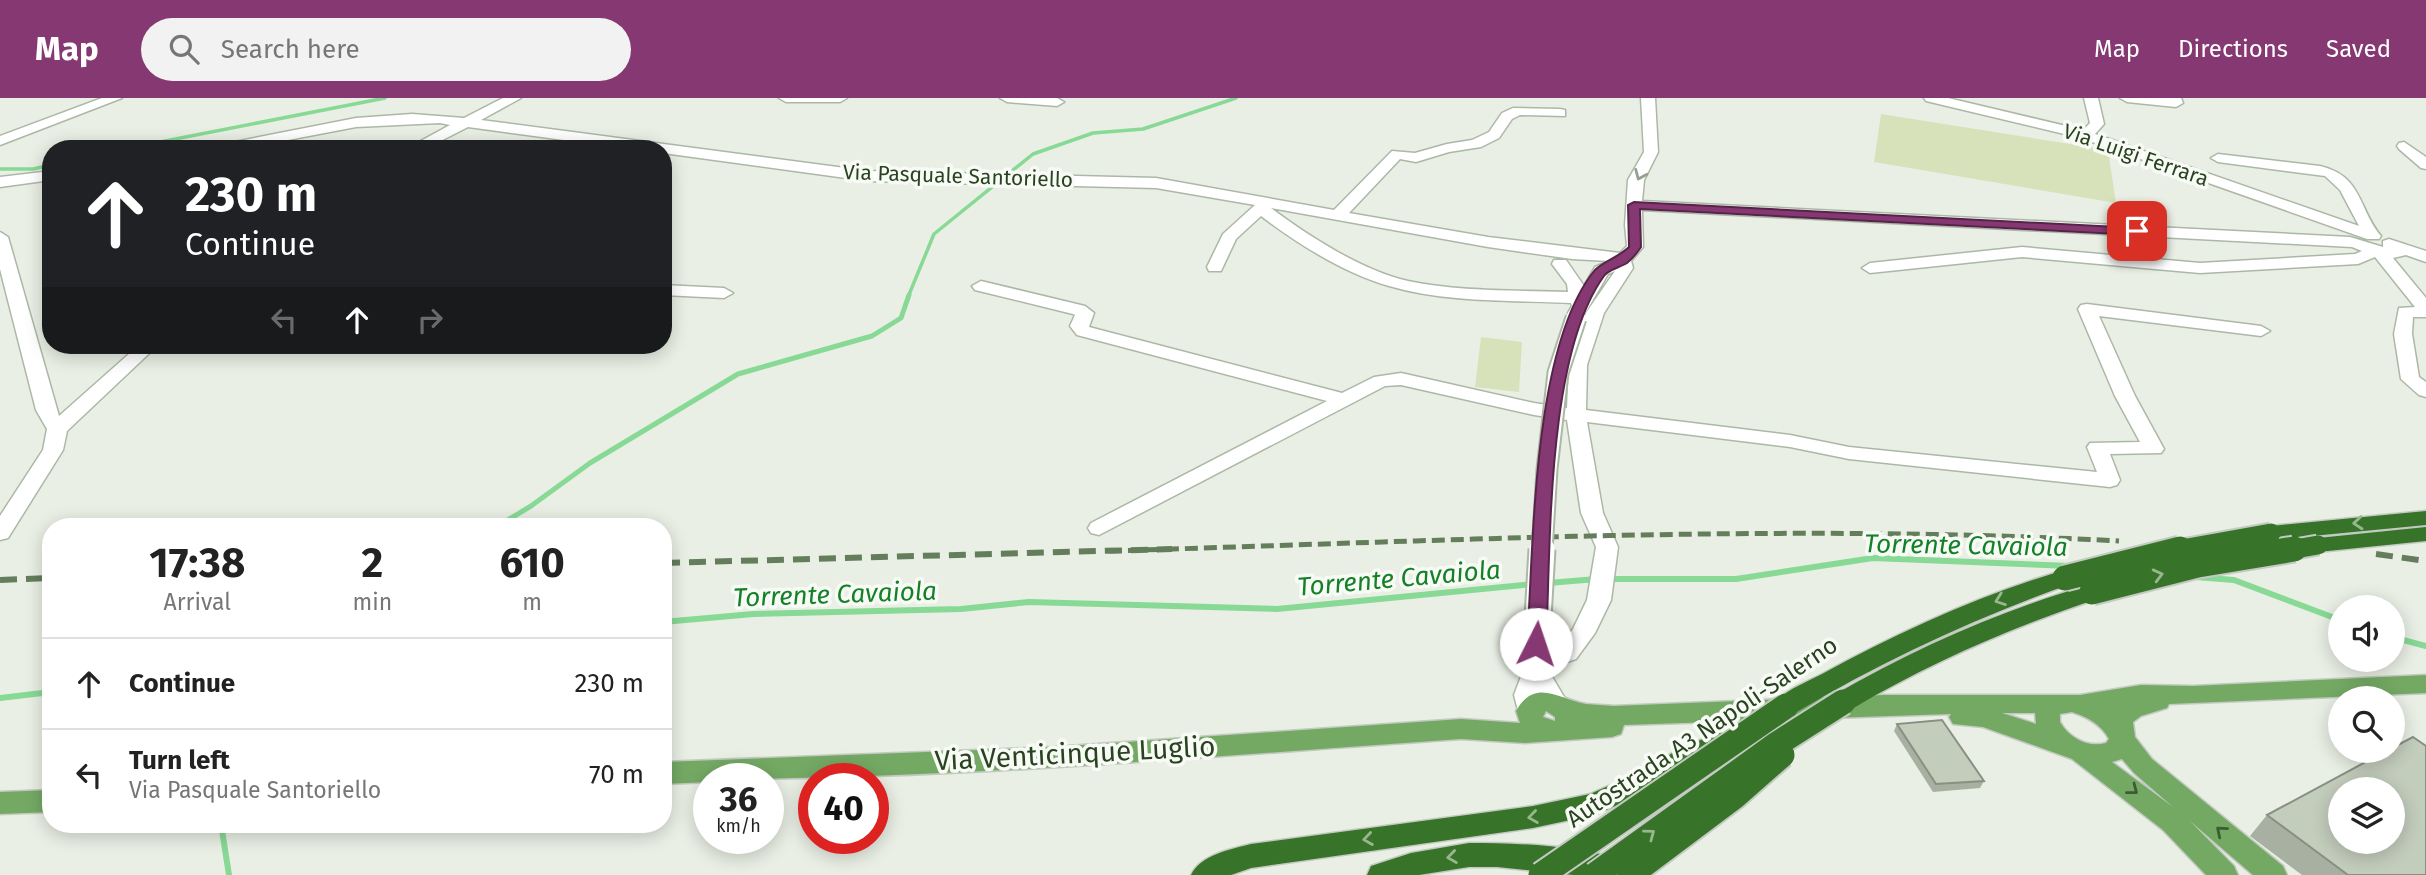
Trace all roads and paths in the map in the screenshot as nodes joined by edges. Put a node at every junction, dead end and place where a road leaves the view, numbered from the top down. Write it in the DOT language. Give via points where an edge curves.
graph roads {
  1 [pos="115,98"];
  2 [pos="514,98"];
  3 [pos="786,98"];
  4 [pos="840,98"];
  5 [pos="1007,98"];
  6 [pos="1648,98"];
  7 [pos="1931,98"];
  8 [pos="2091,98"];
  9 [pos="2127,98"];
  10 [pos="2174,98"];
  11 [pos="1056,102"];
  12 [pos="1560,113"];
  13 [pos="465,121"];
  14 [pos="2086,135"];
  15 [pos="265,140"];
  16 [pos="430,140"];
  17 [pos="609,140"];
  18 [pos="0,141"];
  19 [pos="2404,146"];
  20 [pos="672,148"];
  21 [pos="2218,158"];
  22 [pos="2426,165"];
  23 [pos="42,176"];
  24 [pos="3,181"];
  25 [pos="1263,204"];
  26 [pos="1634,205"];
  27 [pos="1338,215"];
  28 [pos="0,237"];
  29 [pos="2383,249"];
  30 [pos="2426,258"];
  31 [pos="1566,259"];
  32 [pos="1613,266"];
  33 [pos="1215,267"];
  34 [pos="1870,268"];
  35 [pos="981,286"];
  36 [pos="672,290"];
  37 [pos="724,293"];
  38 [pos="1579,307"];
  39 [pos="2426,311"];
  40 [pos="2261,331"];
  41 [pos="139,354"];
  42 [pos="2426,391"];
  43 [pos="1345,400"];
  44 [pos="1576,415"];
  45 [pos="57,429"];
  46 [pos="2426,518"];
  47 [pos="1099,528"];
  48 [pos="0,533"];
  49 [pos="2426,534"];
  50 [pos="1567,653"];
  51 [pos="2426,684"];
  52 [pos="2193,695"];
  53 [pos="2067,705"];
  54 [pos="1547,715"];
  55 [pos="1817,718"];
  56 [pos="1754,727"];
  57 [pos="2122,740"];
  58 [pos="2071,747"];
  59 [pos="672,773"];
  60 [pos="42,801"];
  61 [pos="0,803"];
  62 [pos="1205,875"];
  63 [pos="1381,875"];
  64 [pos="1541,875"];
  65 [pos="1595,875"];
  66 [pos="1630,875"];
  67 [pos="1641,875"];
  68 [pos="2224,875"];
  69 [pos="2273,875"];
  1 -- 18 [label="street"];
  2 -- 13 [label="street"];
  3 -- 4 [label="street"];
  5 -- 11 [label="street"];
  6 -- 26 [label="street, one-way" via="1651,152 1636,180"];
  7 -- 14 [label="street, Via Luigi Ferrara"];
  8 -- 14 [label="street" via="2097,124"];
  9 -- 10 [label="street" via="2176,103"];
  12 -- 27 [label="street" via="1518,111 1507,116 1494,135 1476,144 1416,158 1397,154"];
  13 -- 15 [label="street, Via Pasquale Santoriello" via="417,117 361,121"];
  13 -- 16 [label="street"];
  13 -- 17 [label="street, Via Pasquale Santoriello"];
  14 -- 29 [label="street, Via Luigi Ferrara" via="2337,224"];
  19 -- 22 [label="street"];
  20 -- 25 [label="street, Via Pasquale Santoriello" via="820,172 921,179 1156,183"];
  21 -- 29 [label="street" via="2335,174"];
  23 -- 24 [label="street"];
  25 -- 27 [label="street, Via Pasquale Santoriello"];
  25 -- 33 [label="street" via="1230,237"];
  25 -- 38 [label="street" via="1281,225 1406,286"];
  26 -- 29 [label="street" via="2350,242"];
  26 -- 32 [label="street" via="1635,247"];
  27 -- 31 [label="street, Via Pasquale Santoriello"];
  28 -- 45 [label="street" via="46,410"];
  29 -- 30 [label="street, Via Luigi Ferrara"];
  29 -- 34 [label="street" via="2358,259 2232,268 2022,252"];
  29 -- 39 [label="street"];
  31 -- 32 [label="street, Via Pasquale Santoriello"];
  31 -- 38 [label="street"];
  32 -- 38 [label="street"];
  32 -- 44 [label="street" via="1578,365"];
  35 -- 43 [label="street" via="1079,310 1085,313 1079,326 1083,331"];
  36 -- 37 [label="street"];
  38 -- 54 [label="street, bridge" via="1556,385 1535,669 1527,695"];
  39 -- 42 [label="street" via="2405,312 2403,334 2410,379"];
  40 -- 44 [label="street" via="2087,309 2154,449 2097,447 2110,480 1849,453"];
  41 -- 45 [label="street"];
  43 -- 44 [label="street" via="1381,381 1401,379"];
  43 -- 47 [label="street"];
  44 -- 50 [label="street" via="1592,513 1607,547 1600,600"];
  45 -- 48 [label="street" via="53,450"];
  46 -- 56 [label="highway, Autostrada A3 Napoli-Salerno, one-way, bridge" via="2271,533 2174,550 2065,578 1922,632 1841,672"];
  55 -- 49 [label="highway, one-way, bridge" via="1892,674 1988,628 2092,592 2198,565 2318,545"];
  51 -- 52 [label="main road, Via Venticinque Luglio"];
  52 -- 53 [label="main road, Via Venticinque Luglio" via="2141,694"];
  52 -- 57 [label="main road, Via Venticinque Luglio" via="2133,709 2120,719"];
  53 -- 54 [label="main road, Via Venticinque Luglio" via="1884,705"];
  53 -- 57 [label="main road, Via Venticinque Luglio" via="2101,714"];
  53 -- 58 [label="main road" via="2048,710 2046,722 2051,732"];
  54 -- 58 [label="main road, Via Venticinque Luglio" via="1983,717"];
  54 -- 59 [label="main road, Via Venticinque Luglio" via="1525,735 1487,729 1054,757"];
  65 -- 55 [label="highway, one-way, bridge"];
  55 -- 66 [label="highway, bridge" via="1734,797"];
  56 -- 62 [label="highway, one-way, bridge" via="1594,804 1560,813 1251,856"];
  56 -- 64 [label="highway, Autostrada A3 Napoli-Salerno, bridge"];
  57 -- 58 [label="main road, Via Venticinque Luglio" via="2114,752 2103,755"];
  69 -- 57 [label="main road, one-way" via="2143,766"];
  58 -- 68 [label="main road, one-way" via="2173,822"];
  60 -- 61 [label="main road"];
  67 -- 63 [label="highway, one-way" via="1521,854 1479,853 1421,862"];
}
